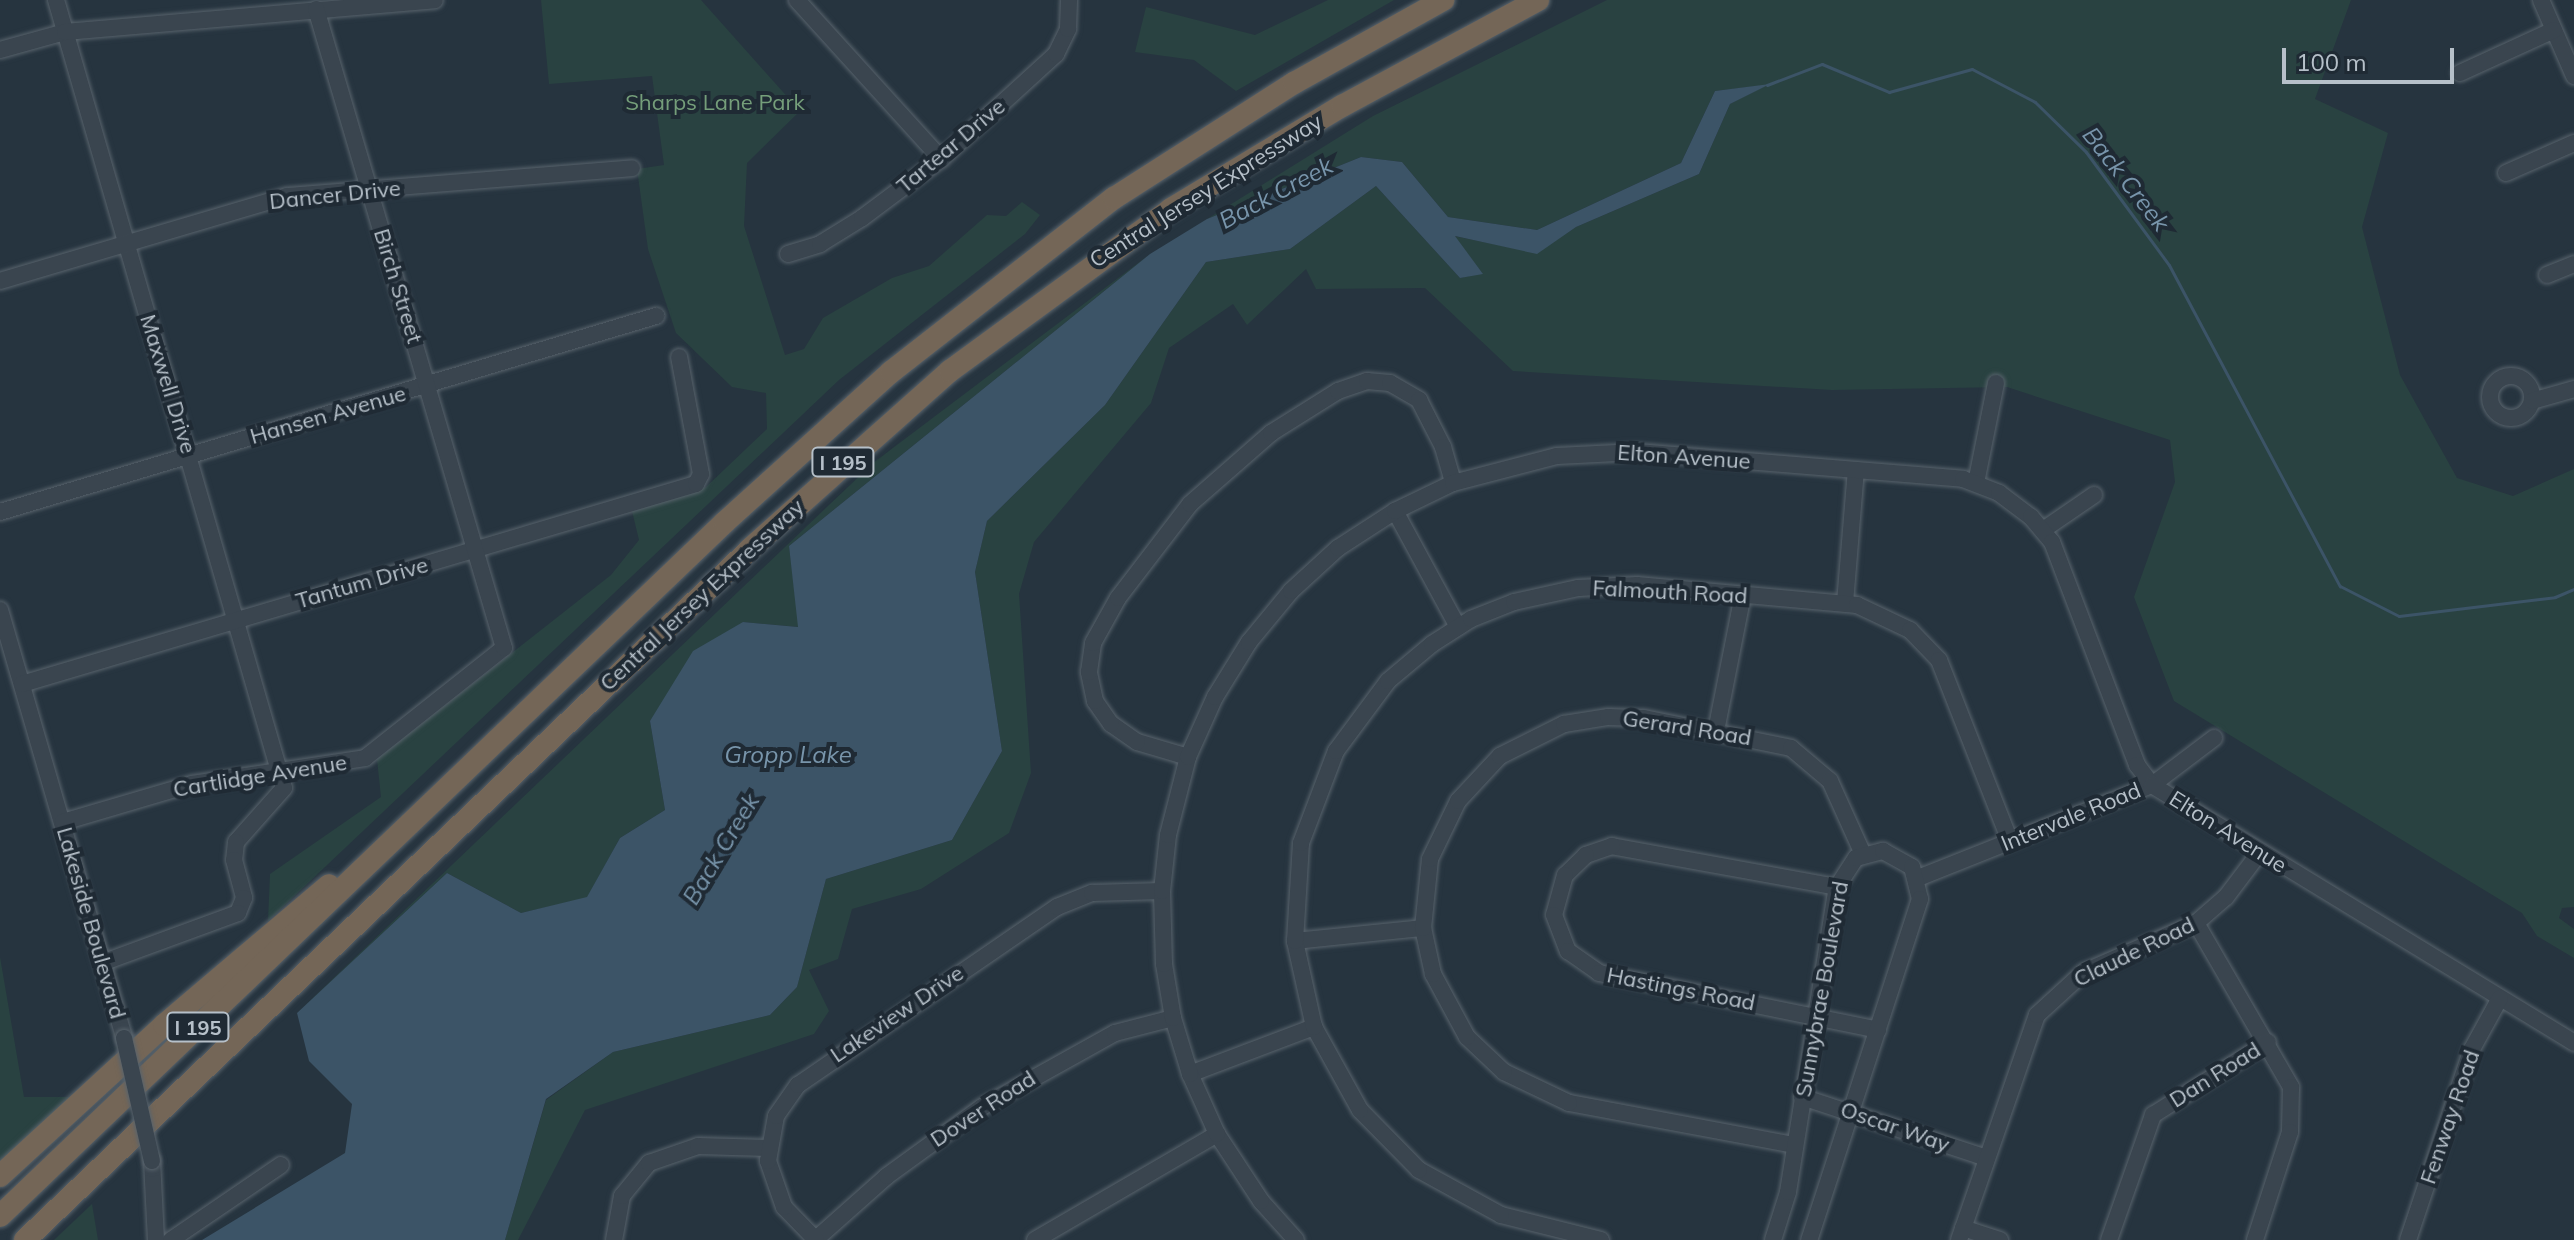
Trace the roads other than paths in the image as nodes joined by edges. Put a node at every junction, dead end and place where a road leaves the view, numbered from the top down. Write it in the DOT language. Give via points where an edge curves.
graph roads {
  1 [pos="56,0"];
  2 [pos="435,0"];
  3 [pos="797,0"];
  4 [pos="1069,0"];
  5 [pos="1443,0"];
  6 [pos="1538,0"];
  7 [pos="2541,0"];
  8 [pos="316,9"];
  9 [pos="2554,30"];
  10 [pos="65,32"];
  11 [pos="0,50"];
  12 [pos="2460,73"];
  13 [pos="2574,76"];
  14 [pos="2574,143"];
  15 [pos="941,159"];
  16 [pos="632,168"];
  17 [pos="2506,173"];
  18 [pos="369,191"];
  19 [pos="126,242"];
  20 [pos="788,254"];
  21 [pos="2574,264"];
  22 [pos="2547,275"];
  23 [pos="0,281"];
  24 [pos="656,316"];
  25 [pos="679,357"];
  26 [pos="1996,383"];
  27 [pos="428,386"];
  28 [pos="2574,389"];
  29 [pos="2532,401"];
  30 [pos="190,456"];
  31 [pos="1856,470"];
  32 [pos="1453,483"];
  33 [pos="1976,483"];
  34 [pos="2094,495"];
  35 [pos="1395,511"];
  36 [pos="0,512"];
  37 [pos="2043,530"];
  38 [pos="476,550"];
  39 [pos="1743,595"];
  40 [pos="1845,603"];
  41 [pos="0,610"];
  42 [pos="237,619"];
  43 [pos="1458,627"];
  44 [pos="22,684"];
  45 [pos="1716,731"];
  46 [pos="2214,738"];
  47 [pos="1188,757"];
  48 [pos="365,758"];
  49 [pos="281,768"];
  50 [pos="2152,785"];
  51 [pos="63,822"];
  52 [pos="394,837"];
  53 [pos="2010,841"];
  54 [pos="2260,852"];
  55 [pos="1863,854"];
  56 [pos="1918,878"];
  57 [pos="1837,887"];
  58 [pos="1162,891"];
  59 [pos="2196,923"];
  60 [pos="1423,928"];
  61 [pos="1295,941"];
  62 [pos="104,962"];
  63 [pos="2500,998"];
  64 [pos="1815,1015"];
  65 [pos="1173,1018"];
  66 [pos="1314,1027"];
  67 [pos="1878,1030"];
  68 [pos="2268,1042"];
  69 [pos="2574,1043"];
  70 [pos="1190,1074"];
  71 [pos="1802,1097"];
  72 [pos="1851,1114"];
  73 [pos="1217,1134"];
  74 [pos="1794,1145"];
  75 [pos="768,1148"];
  76 [pos="1986,1158"];
  77 [pos="281,1165"];
  78 [pos="0,1179"];
  79 [pos="0,1216"];
  80 [pos="1961,1234"];
  81 [pos="1292,1239"];
  82 [pos="25,1240"];
  83 [pos="156,1240"];
  84 [pos="171,1240"];
  85 [pos="614,1240"];
  86 [pos="815,1240"];
  87 [pos="1035,1240"];
  88 [pos="1601,1240"];
  89 [pos="1773,1240"];
  90 [pos="1809,1240"];
  91 [pos="2000,1240"];
  92 [pos="2109,1240"];
  93 [pos="2255,1240"];
  94 [pos="2408,1240"];
  1 -- 10 [label="street, Maxwell Drive"];
  2 -- 8 [label="street"];
  3 -- 15 [label="street"];
  4 -- 15 [label="street, Tartear Drive" via="1068,29 1056,54"];
  5 -- 52 [label="highway, Central Jersey Expressway / I 195" via="1227,124 1114,198 962,314 821,432"];
  6 -- 82 [label="highway, Central Jersey Expressway / I 195" via="1342,106 1171,209 950,371 739,559"];
  7 -- 9 [label="street"];
  8 -- 10 [label="street"];
  8 -- 18 [label="street, Birch Street"];
  9 -- 12 [label="street"];
  9 -- 13 [label="street"];
  10 -- 11 [label="street"];
  10 -- 19 [label="street, Maxwell Drive"];
  14 -- 17 [label="street"];
  15 -- 20 [label="street, Tartear Drive" via="862,218 820,244"];
  16 -- 18 [label="street, Dancer Drive"];
  18 -- 19 [label="street, Dancer Drive" via="260,202"];
  18 -- 27 [label="street, Birch Street"];
  19 -- 23 [label="street, Dancer Drive"];
  19 -- 30 [label="street, Maxwell Drive"];
  21 -- 22 [label="street"];
  24 -- 27 [label="street, Hansen Avenue"];
  25 -- 38 [label="street, Tantum Drive" via="700,479"];
  26 -- 33 [label="street"];
  27 -- 30 [label="street, Hansen Avenue"];
  27 -- 38 [label="street, Birch Street"];
  28 -- 29 [label="street"];
  30 -- 36 [label="street, Hansen Avenue"];
  30 -- 42 [label="street, Maxwell Drive"];
  31 -- 32 [label="street, Elton Avenue" via="1597,452 1526,462"];
  31 -- 33 [label="street, Elton Avenue"];
  31 -- 40 [label="street"];
  32 -- 35 [label="street, Elton Avenue"];
  32 -- 47 [label="street" via="1443,447 1419,400 1390,383 1367,381 1338,391 1271,433 1190,504 1118,598 1093,643 1089,672 1095,701 1111,724 1137,742"];
  33 -- 37 [label="street, Elton Avenue" via="2016,504"];
  34 -- 37 [label="street"];
  35 -- 43 [label="street"];
  35 -- 47 [label="street, Elton Avenue" via="1338,548 1269,615 1225,678"];
  37 -- 50 [label="street, Elton Avenue" via="2137,765"];
  38 -- 42 [label="street, Tantum Drive"];
  38 -- 48 [label="street, Birch Street" via="504,642 499,656"];
  39 -- 40 [label="street, Falmouth Road"];
  39 -- 43 [label="street, Falmouth Road" via="1637,585 1578,588 1514,602"];
  39 -- 45 [label="street"];
  40 -- 53 [label="street, Falmouth Road" via="1894,620 1939,660"];
  41 -- 44 [label="street, Lakeside Boulevard"];
  42 -- 44 [label="street, Tantum Drive"];
  42 -- 49 [label="street, Maxwell Drive"];
  43 -- 61 [label="street, Falmouth Road" via="1388,681 1336,751 1301,843"];
  44 -- 51 [label="street, Lakeside Boulevard"];
  45 -- 55 [label="street, Gerard Road" via="1775,742 1806,757 1830,781"];
  45 -- 60 [label="street, Gerard Road" via="1608,717 1564,724 1510,750 1471,785 1443,827 1426,879"];
  46 -- 50 [label="street, Intervale Road"];
  47 -- 58 [label="street, Elton Avenue" via="1168,835"];
  48 -- 49 [label="street, Cartlidge Avenue" via="324,768"];
  49 -- 51 [label="street, Cartlidge Avenue" via="192,784"];
  49 -- 62 [label="street" via="280,795 242,834 234,851 244,898 238,913"];
  50 -- 53 [label="street, Intervale Road"];
  50 -- 54 [label="street, Elton Avenue"];
  51 -- 62 [label="street, Lakeside Boulevard"];
  52 -- 78 [label="highway" via="240,958"];
  52 -- 79 [label="highway, Central Jersey Expressway / I 195"];
  53 -- 56 [label="street, Intervale Road"];
  54 -- 59 [label="street, Claude Road" via="2226,897"];
  54 -- 63 [label="street, Elton Avenue"];
  55 -- 56 [label="street, Sunnybrae Boulevard" via="1893,854"];
  55 -- 57 [label="street, Sunnybrae Boulevard" via="1847,866"];
  56 -- 67 [label="street" via="1919,904"];
  57 -- 64 [label="street, Sunnybrae Boulevard"];
  57 -- 64 [label="street, Hastings Road" via="1612,846 1575,863 1555,901 1561,940 1577,961 1599,973"];
  58 -- 65 [label="street, Elton Avenue" via="1164,964"];
  58 -- 75 [label="street, Lakeview Drive" via="1092,893 1057,907 815,1069 786,1099"];
  59 -- 68 [label="street"];
  59 -- 76 [label="street, Claude Road" via="2084,972 2051,999 2029,1029"];
  60 -- 61 [label="street"];
  60 -- 74 [label="street, Gerard Road" via="1433,974 1453,1017 1486,1057 1525,1085 1569,1103"];
  61 -- 66 [label="street, Falmouth Road"];
  62 -- 83 [label="street, Lakeside Boulevard, bridge" via="152,1161"];
  63 -- 69 [label="street, Elton Avenue"];
  63 -- 94 [label="street, Fenway Road" via="2472,1049"];
  64 -- 67 [label="street, Hastings Road"];
  64 -- 71 [label="street, Sunnybrae Boulevard"];
  65 -- 70 [label="street, Elton Avenue"];
  65 -- 86 [label="street, Dover Road" via="1115,1033 1007,1091 887,1176"];
  66 -- 70 [label="street"];
  66 -- 88 [label="street, Falmouth Road" via="1360,1110 1419,1170 1501,1215"];
  67 -- 72 [label="street"];
  68 -- 92 [label="street, Dan Road" via="2153,1115"];
  68 -- 93 [label="street" via="2291,1087 2293,1118"];
  70 -- 73 [label="street, Elton Avenue"];
  71 -- 72 [label="street, Oscar Way"];
  71 -- 74 [label="street, Sunnybrae Boulevard"];
  72 -- 76 [label="street, Oscar Way"];
  72 -- 90 [label="street"];
  73 -- 81 [label="street, Elton Avenue"];
  73 -- 87 [label="street"];
  74 -- 89 [label="street, Sunnybrae Boulevard" via="1788,1192"];
  75 -- 85 [label="street" via="698,1146 649,1163 622,1196"];
  75 -- 86 [label="street" via="776,1193"];
  76 -- 80 [label="street, Claude Road"];
  77 -- 84 [label="street"];
  80 -- 91 [label="street"];
}
